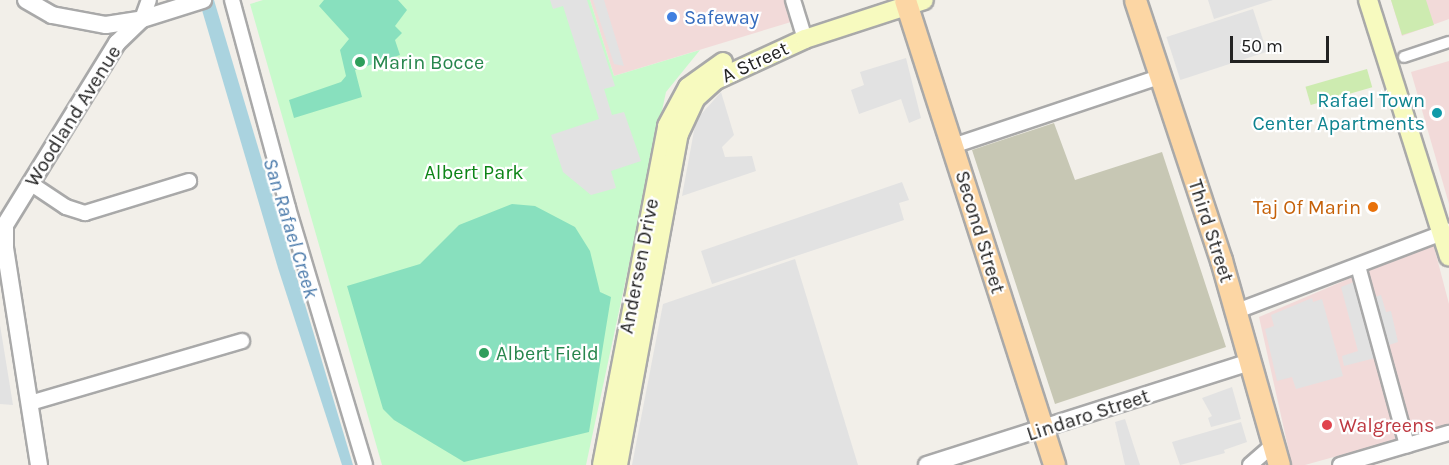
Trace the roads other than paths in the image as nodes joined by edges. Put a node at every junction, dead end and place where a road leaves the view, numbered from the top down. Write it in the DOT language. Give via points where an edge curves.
graph roads {
  1 [pos="26,0"];
  2 [pos="149,0"];
  3 [pos="203,0"];
  4 [pos="232,0"];
  5 [pos="793,0"];
  6 [pos="1134,0"];
  7 [pos="1368,0"];
  8 [pos="912,2"];
  9 [pos="142,19"];
  10 [pos="805,39"];
  11 [pos="1449,42"];
  12 [pos="1404,57"];
  13 [pos="1159,77"];
  14 [pos="702,82"];
  15 [pos="953,146"];
  16 [pos="189,181"];
  17 [pos="30,183"];
  18 [pos="1446,232"];
  19 [pos="2,237"];
  20 [pos="1449,257"];
  21 [pos="1358,266"];
  22 [pos="1237,311"];
  23 [pos="242,341"];
  24 [pos="1249,363"];
  25 [pos="30,403"];
  26 [pos="1042,430"];
  27 [pos="1449,433"];
  28 [pos="1407,445"];
  29 [pos="1276,455"];
  30 [pos="39,465"];
  31 [pos="365,465"];
  32 [pos="602,465"];
  33 [pos="618,465"];
  34 [pos="927,465"];
  35 [pos="1054,465"];
  36 [pos="1250,465"];
  37 [pos="1340,465"];
  1 -- 9 [label="street" via="52,15 84,23 106,25"];
  2 -- 9 [label="street"];
  3 -- 9 [label="street"];
  4 -- 31 [label="street" via="288,208"];
  5 -- 10 [label="street"];
  6 -- 13 [label="main road, Third Street"];
  7 -- 18 [label="main road"];
  8 -- 10 [label="main road, A Street"];
  8 -- 15 [label="main road, Second Street"];
  9 -- 17 [label="street, Woodland Avenue" via="117,43"];
  10 -- 14 [label="main road, A Street" via="749,51"];
  11 -- 12 [label="street"];
  13 -- 15 [label="street"];
  13 -- 22 [label="main road, Third Street"];
  14 -- 32 [label="main road, Andersen Drive" via="675,106 667,126"];
  14 -- 33 [label="main road, Andersen Drive" via="679,134"];
  15 -- 26 [label="main road, Second Street"];
  16 -- 17 [label="street" via="85,213 66,207"];
  17 -- 19 [label="street, Woodland Avenue" via="7,219"];
  18 -- 20 [label="main road"];
  18 -- 21 [label="street"];
  19 -- 25 [label="street, Woodland Avenue"];
  21 -- 22 [label="street"];
  21 -- 28 [label="street"];
  22 -- 24 [label="main road, Third Street"];
  23 -- 25 [label="street"];
  24 -- 26 [label="street, Lindaro Street"];
  24 -- 29 [label="main road, Third Street"];
  25 -- 30 [label="street, Woodland Avenue"];
  26 -- 34 [label="street, Lindaro Street"];
  26 -- 35 [label="main road, Second Street"];
  27 -- 28 [label="street"];
  28 -- 37 [label="street"];
  29 -- 36 [label="street"];
}
